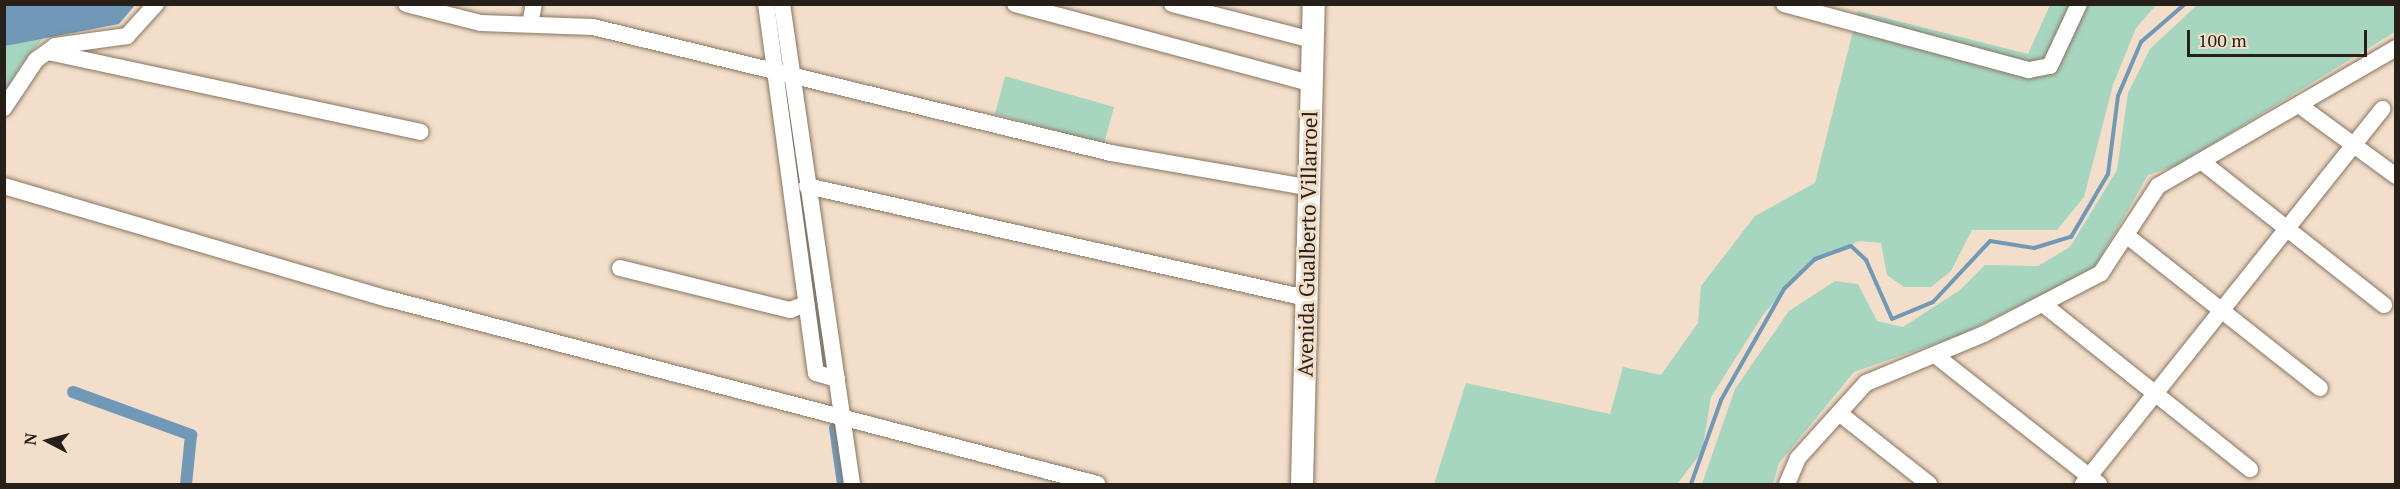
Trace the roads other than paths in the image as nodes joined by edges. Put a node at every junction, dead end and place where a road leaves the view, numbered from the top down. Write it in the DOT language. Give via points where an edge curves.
graph roads {
  1 [pos="156,4"];
  2 [pos="406,4"];
  3 [pos="534,4"];
  4 [pos="766,4"];
  5 [pos="782,4"];
  6 [pos="1015,4"];
  7 [pos="1172,4"];
  8 [pos="1314,4"];
  9 [pos="1784,4"];
  10 [pos="2079,4"];
  11 [pos="1814,8"];
  12 [pos="530,24"];
  13 [pos="1312,40"];
  14 [pos="2396,48"];
  15 [pos="48,52"];
  16 [pos="774,70"];
  17 [pos="791,78"];
  18 [pos="1310,82"];
  19 [pos="2299,105"];
  20 [pos="4,108"];
  21 [pos="2382,109"];
  22 [pos="421,132"];
  23 [pos="2353,145"];
  24 [pos="2201,161"];
  25 [pos="2396,176"];
  26 [pos="4,186"];
  27 [pos="807,186"];
  28 [pos="1306,187"];
  29 [pos="2286,228"];
  30 [pos="2126,235"];
  31 [pos="620,268"];
  32 [pos="1306,298"];
  33 [pos="806,304"];
  34 [pos="2043,304"];
  35 [pos="2384,305"];
  36 [pos="2222,310"];
  37 [pos="1935,355"];
  38 [pos="837,379"];
  39 [pos="2320,388"];
  40 [pos="2155,393"];
  41 [pos="1839,412"];
  42 [pos="843,415"];
  43 [pos="2250,469"];
  44 [pos="2090,482"];
  45 [pos="852,484"];
  46 [pos="1097,484"];
  47 [pos="1302,484"];
  48 [pos="1787,484"];
  49 [pos="1929,484"];
  1 -- 15 [label="street" via="127,36"];
  2 -- 12 [label="street" via="481,23"];
  3 -- 12 [label="street"];
  4 -- 16 [label="street"];
  5 -- 17 [label="street"];
  6 -- 18 [label="street"];
  7 -- 13 [label="street"];
  8 -- 13 [label="main road, Avenida Gualberto Villarroel"];
  9 -- 11 [label="street"];
  10 -- 11 [label="street" via="2050,66 2029,70"];
  12 -- 16 [label="street" via="593,27"];
  13 -- 18 [label="main road, Avenida Gualberto Villarroel"];
  14 -- 19 [label="street"];
  15 -- 20 [label="street"];
  15 -- 22 [label="street"];
  16 -- 17 [label="street"];
  16 -- 33 [label="street"];
  17 -- 27 [label="street"];
  17 -- 28 [label="street" via="1111,153"];
  18 -- 28 [label="main road, Avenida Gualberto Villarroel"];
  19 -- 23 [label="street"];
  19 -- 24 [label="street"];
  21 -- 23 [label="street"];
  23 -- 25 [label="street"];
  23 -- 29 [label="street"];
  24 -- 29 [label="street"];
  24 -- 30 [label="street" via="2158,186"];
  26 -- 42 [label="street" via="389,299"];
  27 -- 32 [label="street"];
  27 -- 38 [label="street"];
  28 -- 32 [label="main road, Avenida Gualberto Villarroel"];
  29 -- 35 [label="street"];
  29 -- 36 [label="street"];
  30 -- 34 [label="street" via="2101,273"];
  30 -- 36 [label="street"];
  31 -- 33 [label="street" via="790,310"];
  32 -- 47 [label="main road, Avenida Gualberto Villarroel"];
  33 -- 38 [label="street" via="816,373"];
  34 -- 37 [label="street"];
  34 -- 40 [label="street"];
  36 -- 39 [label="street"];
  36 -- 40 [label="street"];
  37 -- 41 [label="street" via="1866,383"];
  37 -- 44 [label="street"];
  38 -- 42 [label="street"];
  40 -- 43 [label="street"];
  40 -- 44 [label="street"];
  41 -- 48 [label="street" via="1798,458"];
  41 -- 49 [label="street"];
  42 -- 45 [label="street"];
  42 -- 46 [label="street"];
}
